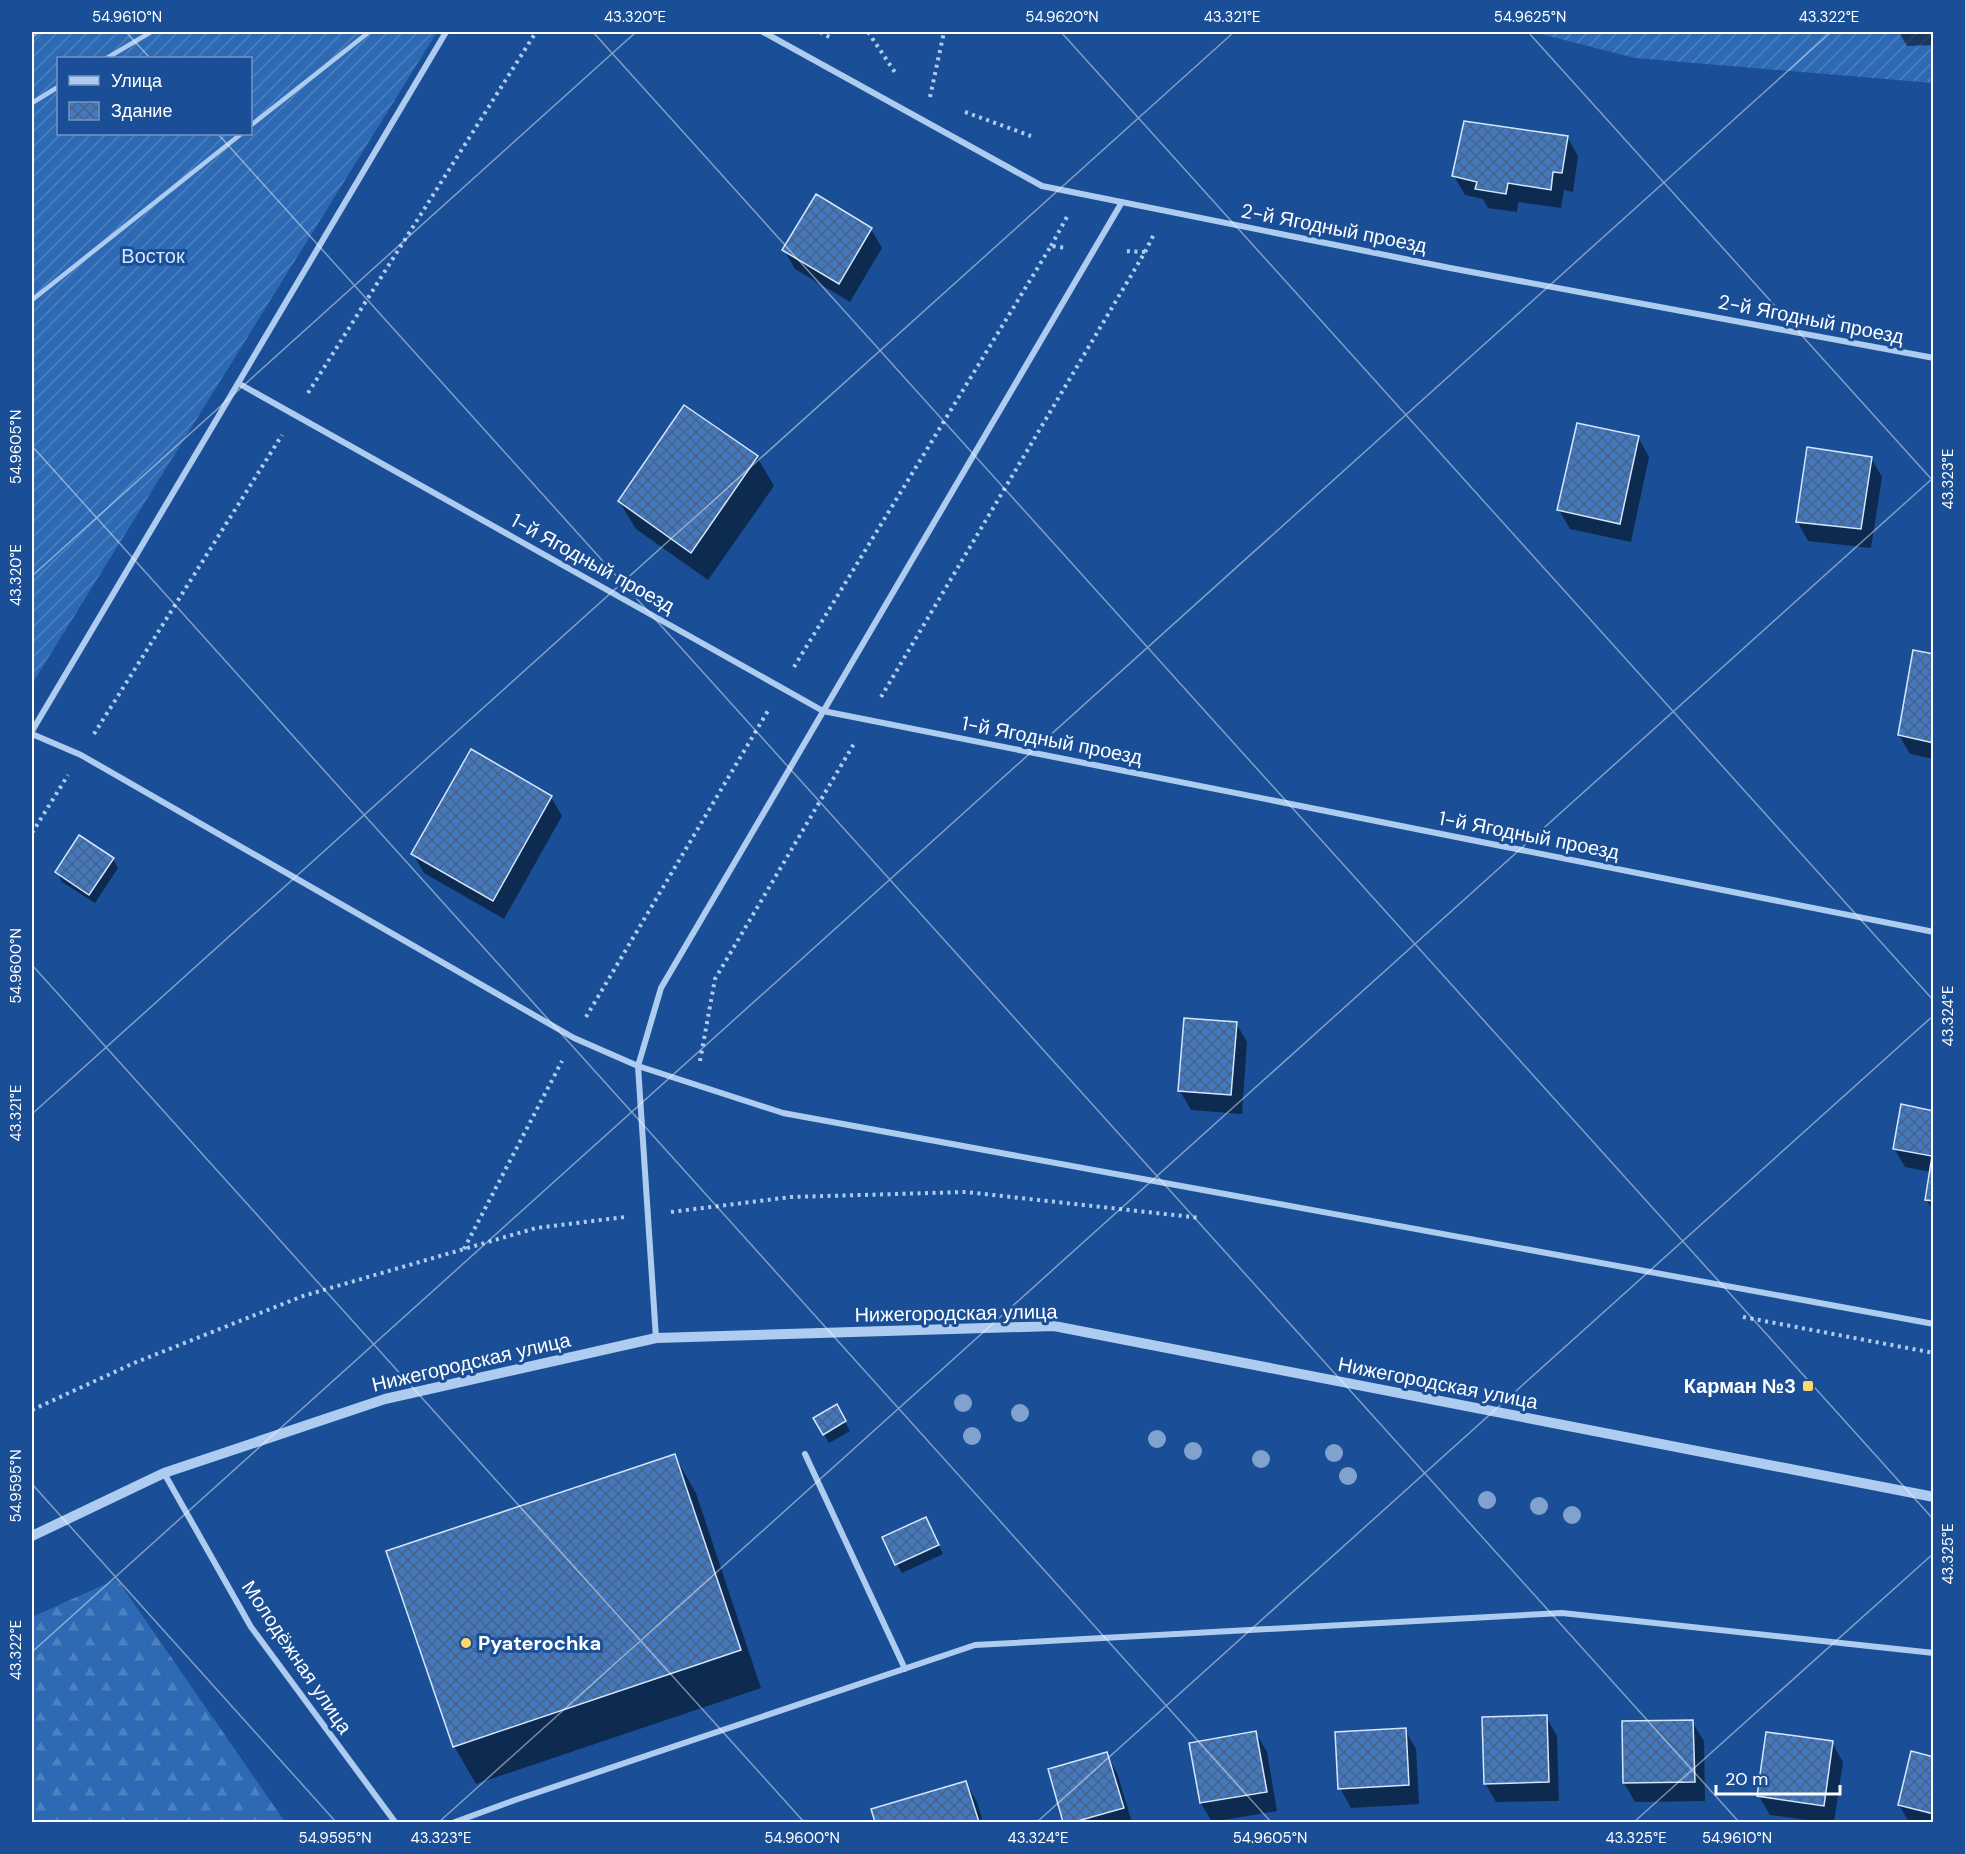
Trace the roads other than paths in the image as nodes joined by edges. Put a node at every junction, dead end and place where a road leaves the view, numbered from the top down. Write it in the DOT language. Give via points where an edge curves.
graph roads {
  1 [pos="152,32"];
  2 [pos="369,32"];
  3 [pos="446,32"];
  4 [pos="763,32"];
  5 [pos="109,57"];
  6 [pos="57,88"];
  7 [pos="32,103"];
  8 [pos="252,124"];
  9 [pos="240,135"];
  10 [pos="1122,202"];
  11 [pos="32,300"];
  12 [pos="1934,358"];
  13 [pos="238,383"];
  14 [pos="823,711"];
  15 [pos="32,732"];
  16 [pos="1934,933"];
  17 [pos="638,1066"];
  18 [pos="1934,1324"];
  19 [pos="656,1338"];
  20 [pos="805,1454"];
  21 [pos="164,1473"];
  22 [pos="1934,1497"];
  23 [pos="32,1536"];
  24 [pos="1934,1653"];
  25 [pos="905,1669"];
  26 [pos="395,1822"];
  27 [pos="455,1822"];
  1 -- 5 [label="lane"];
  2 -- 8 [label="lane"];
  3 -- 13 [label="street"];
  4 -- 10 [label="street, 2-й Ягодный проезд" via="1042,186"];
  6 -- 7 [label="lane"];
  9 -- 11 [label="lane"];
  10 -- 12 [label="street, 2-й Ягодный проезд"];
  10 -- 14 [label="street"];
  13 -- 14 [label="street, 1-й Ягодный проезд"];
  13 -- 15 [label="street"];
  14 -- 16 [label="street, 1-й Ягодный проезд"];
  14 -- 17 [label="street" via="661,988"];
  15 -- 17 [label="street" via="81,755 574,1038"];
  17 -- 18 [label="street" via="783,1113"];
  17 -- 19 [label="street"];
  19 -- 21 [label="street, Нижегородская улица" via="385,1399"];
  19 -- 22 [label="street, Нижегородская улица" via="1054,1326"];
  20 -- 25 [label="street"];
  21 -- 23 [label="street, Нижегородская улица"];
  21 -- 26 [label="street, Молодёжная улица" via="251,1627"];
  24 -- 25 [label="street" via="1562,1613 975,1645"];
  25 -- 27 [label="street"];
}
